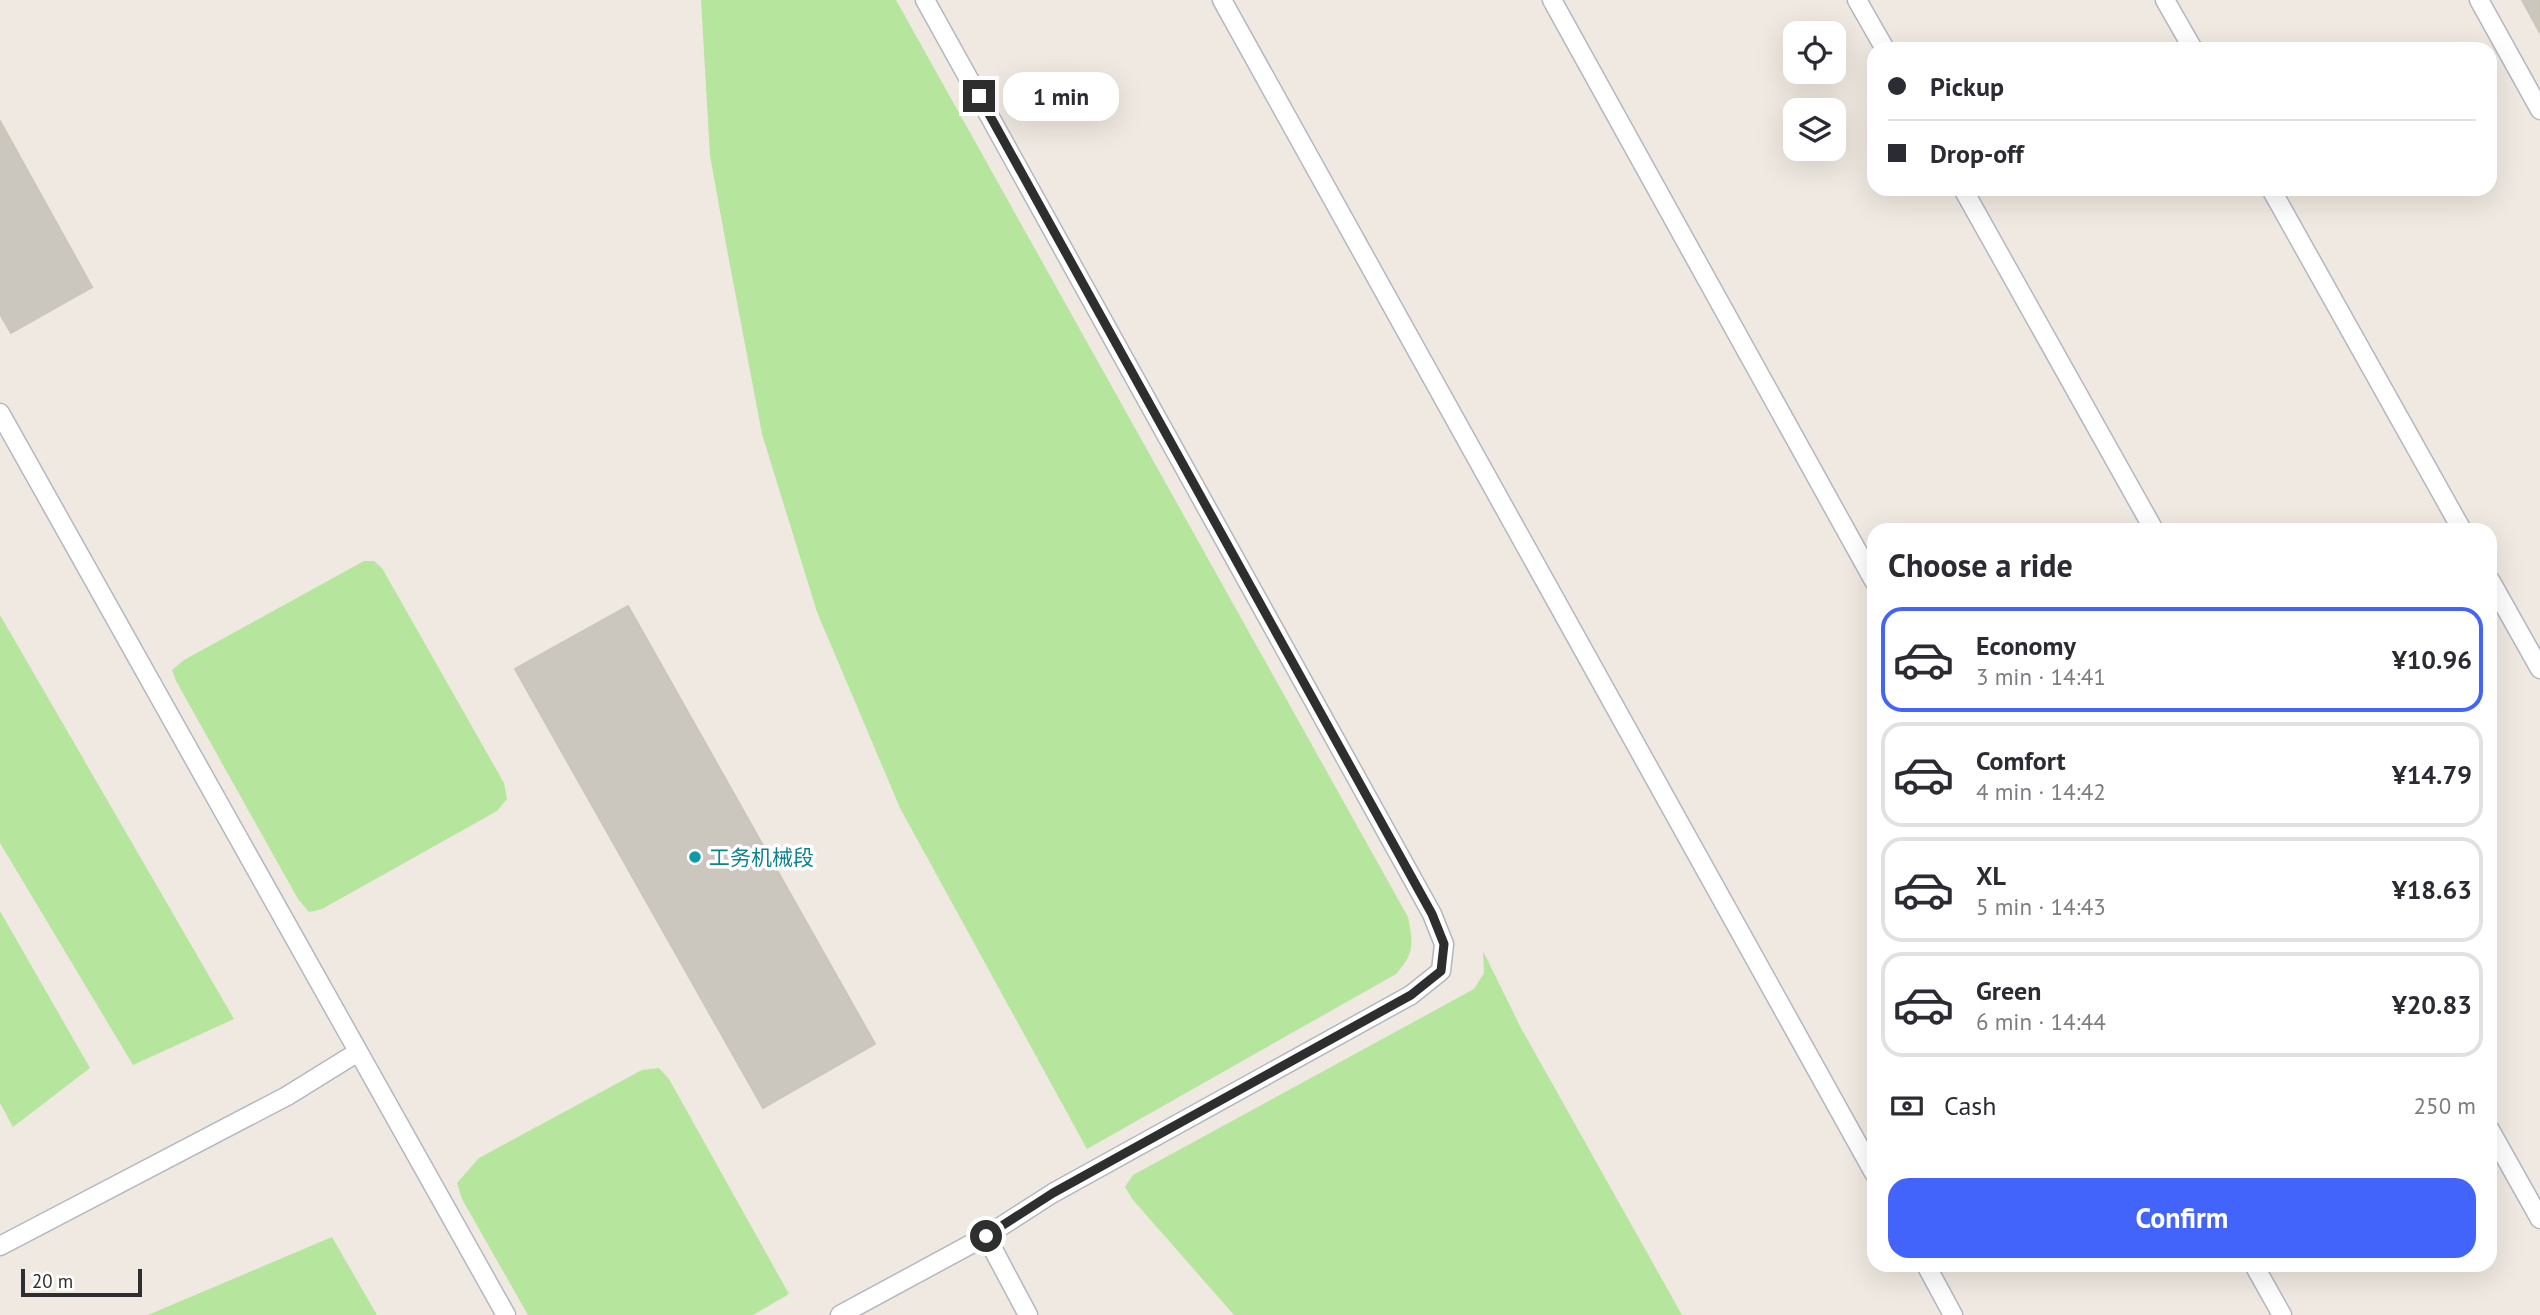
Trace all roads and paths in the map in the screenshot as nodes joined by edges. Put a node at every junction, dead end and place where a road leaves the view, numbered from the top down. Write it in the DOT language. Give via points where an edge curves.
graph roads {
  1 [pos="925,0"];
  2 [pos="1222,0"];
  3 [pos="1552,0"];
  4 [pos="1857,0"];
  5 [pos="2165,0"];
  6 [pos="2479,0"];
  7 [pos="1881,42"];
  8 [pos="2189,42"];
  9 [pos="2540,110"];
  10 [pos="1967,196"];
  11 [pos="2275,196"];
  12 [pos="0,413"];
  13 [pos="2150,523"];
  14 [pos="2458,523"];
  15 [pos="1867,568"];
  16 [pos="2497,592"];
  17 [pos="2540,669"];
  18 [pos="358,1052"];
  19 [pos="2497,1142"];
  20 [pos="1867,1160"];
  21 [pos="2540,1219"];
  22 [pos="986,1236"];
  23 [pos="0,1247"];
  24 [pos="1930,1272"];
  25 [pos="2258,1272"];
  26 [pos="506,1315"];
  27 [pos="841,1315"];
  28 [pos="1028,1315"];
  29 [pos="1953,1315"];
  30 [pos="2282,1315"];
  1 -- 22 [label="lane" via="1432,914 1444,944 1441,971 1411,995 1053,1193"];
  2 -- 20 [label="lane"];
  3 -- 15 [label="lane"];
  4 -- 7 [label="lane"];
  5 -- 8 [label="lane"];
  6 -- 9 [label="lane"];
  10 -- 13 [label="lane"];
  11 -- 14 [label="lane"];
  12 -- 18 [label="lane"];
  16 -- 17 [label="lane"];
  18 -- 23 [label="lane" via="287,1096"];
  18 -- 26 [label="lane"];
  19 -- 21 [label="lane"];
  22 -- 27 [label="lane"];
  22 -- 28 [label="lane"];
  24 -- 29 [label="lane"];
  25 -- 30 [label="lane"];
}
